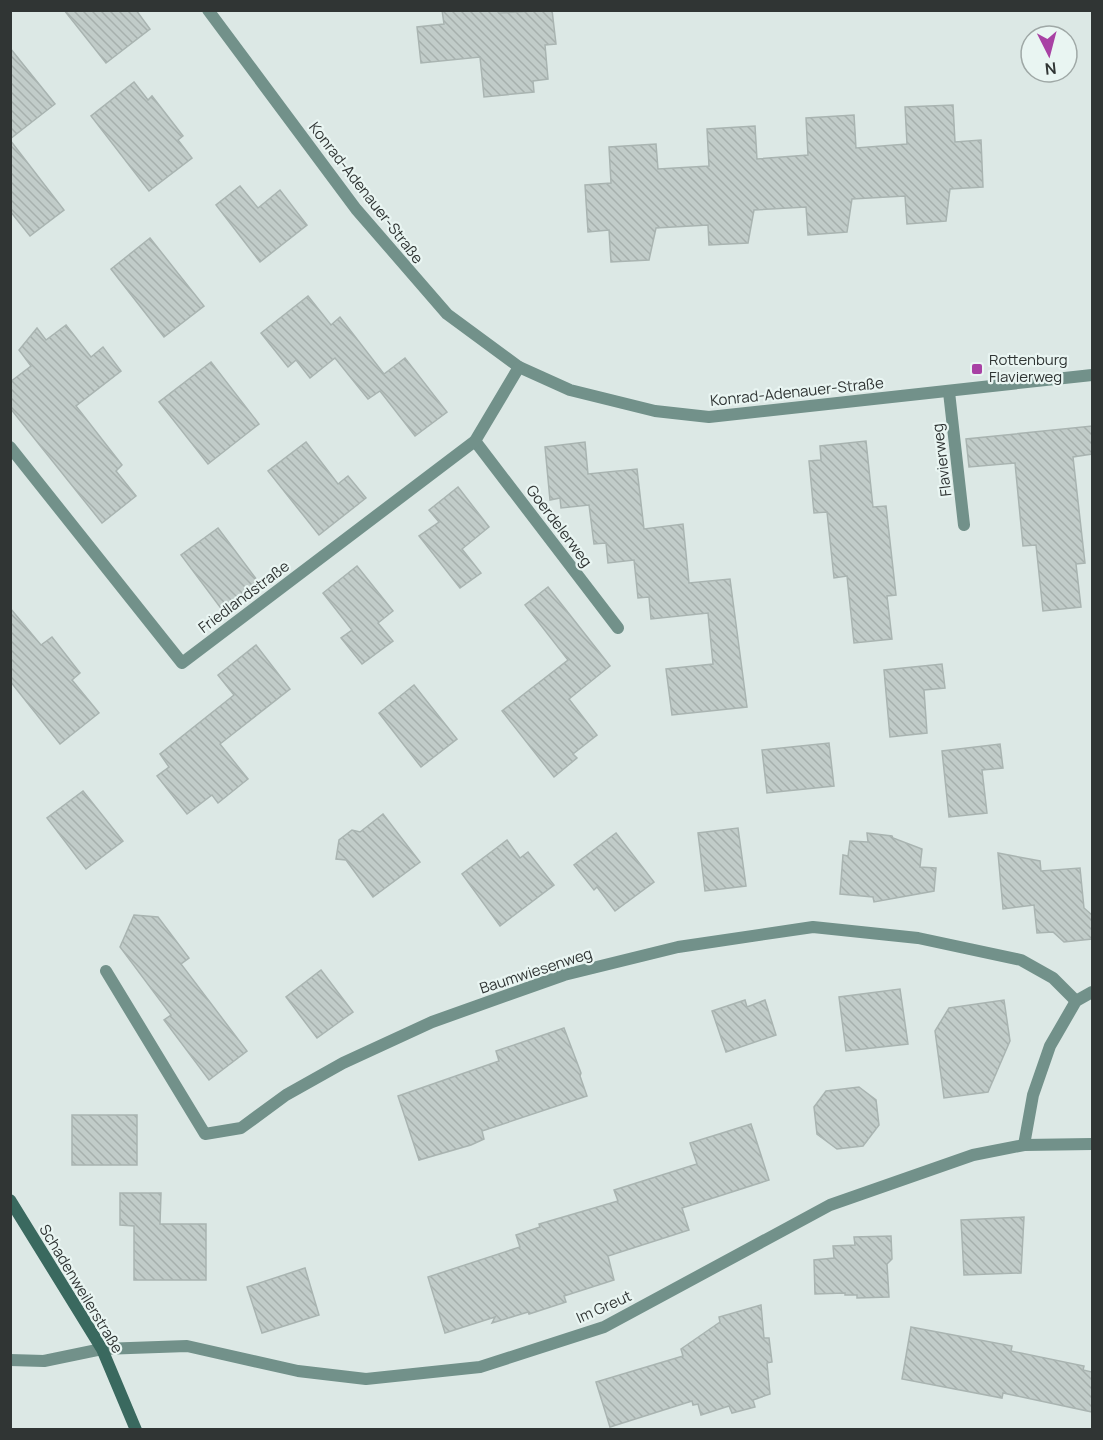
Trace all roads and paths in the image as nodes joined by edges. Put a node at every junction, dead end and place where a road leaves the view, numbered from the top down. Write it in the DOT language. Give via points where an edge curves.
graph roads {
  1 [pos="208,10"];
  2 [pos="519,366"];
  3 [pos="1092,375"];
  4 [pos="949,392"];
  5 [pos="475,441"];
  6 [pos="10,447"];
  7 [pos="964,525"];
  8 [pos="618,628"];
  9 [pos="106,971"];
  10 [pos="1092,992"];
  11 [pos="1076,1001"];
  12 [pos="1092,1144"];
  13 [pos="1024,1145"];
  14 [pos="10,1200"];
  15 [pos="102,1349"];
  16 [pos="10,1360"];
  17 [pos="136,1430"];
  1 -- 2 [label="street, Konrad-Adenauer-Straße" via="392,253 447,314"];
  2 -- 4 [label="street, Konrad-Adenauer-Straße" via="570,390 655,411 709,417"];
  2 -- 5 [label="street, Friedlandstraße"];
  3 -- 4 [label="street, Konrad-Adenauer-Straße"];
  4 -- 7 [label="street, Flavierweg"];
  5 -- 6 [label="street, Friedlandstraße" via="182,663"];
  5 -- 8 [label="street, Goerdelerweg"];
  9 -- 11 [label="street, Baumwiesenweg" via="206,1134 242,1128 305,1084 432,1022 564,975 689,946 813,927 918,938 1021,960 1053,978"];
  10 -- 11 [label="street"];
  11 -- 13 [label="street" via="1050,1046 1033,1095"];
  12 -- 13 [label="street, Im Greut"];
  13 -- 15 [label="street, Im Greut" via="973,1155 830,1205 604,1327 480,1367 366,1379 298,1371 187,1346"];
  14 -- 15 [label="street, Schadenweilerstraße"];
  15 -- 16 [label="street, Im Greut" via="44,1361"];
  15 -- 17 [label="street, Schadenweilerstraße"];
}
